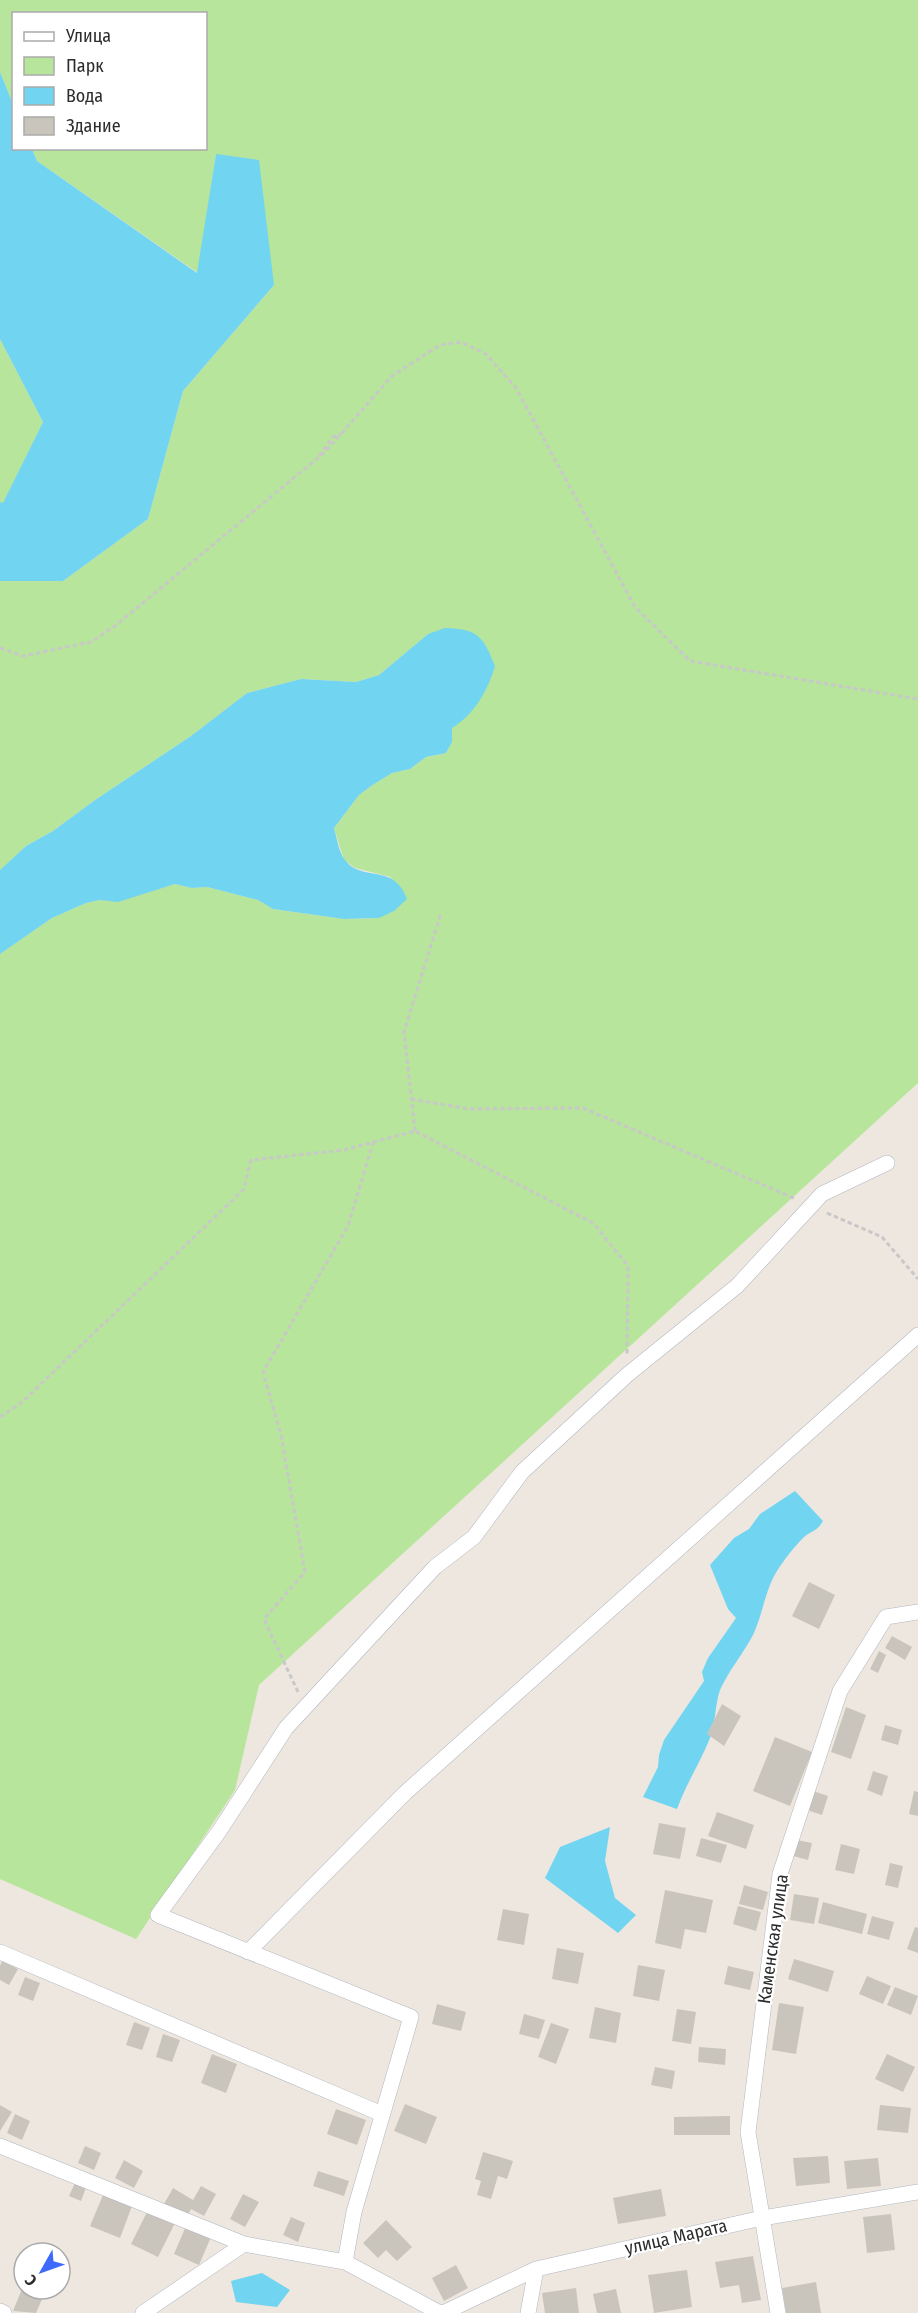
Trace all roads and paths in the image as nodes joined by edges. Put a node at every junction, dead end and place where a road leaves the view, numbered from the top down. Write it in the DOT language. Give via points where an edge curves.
graph roads {
  1 [pos="343,433"];
  2 [pos="318,457"];
  3 [pos="0,648"];
  4 [pos="918,699"];
  5 [pos="441,913"];
  6 [pos="411,1099"];
  7 [pos="415,1131"];
  8 [pos="373,1142"];
  9 [pos="887,1163"];
  10 [pos="811,1206"];
  11 [pos="918,1279"];
  12 [pos="918,1335"];
  13 [pos="627,1375"];
  14 [pos="0,1417"];
  15 [pos="918,1612"];
  16 [pos="305,1707"];
  17 [pos="0,1952"];
  18 [pos="248,1952"];
  19 [pos="382,2114"];
  20 [pos="0,2145"];
  21 [pos="918,2192"];
  22 [pos="762,2218"];
  23 [pos="244,2244"];
  24 [pos="345,2262"];
  25 [pos="536,2269"];
  26 [pos="143,2313"];
  27 [pos="442,2313"];
  28 [pos="528,2313"];
  29 [pos="778,2313"];
  1 -- 2 [label="path"];
  1 -- 2 [label="path" via="333,436"];
  1 -- 4 [label="path" via="392,376 440,345 461,342 486,354 516,388 635,607 690,661"];
  2 -- 3 [label="path" via="115,627 91,642 23,656"];
  5 -- 6 [label="path" via="404,1032"];
  6 -- 7 [label="path"];
  6 -- 10 [label="path" via="470,1109 583,1108"];
  7 -- 8 [label="path"];
  7 -- 13 [label="path" via="593,1223 628,1266"];
  8 -- 14 [label="path" via="344,1150 251,1160 244,1189 21,1403"];
  8 -- 16 [label="path" via="348,1226 263,1372 281,1435 305,1572 264,1619"];
  9 -- 10 [label="street" via="822,1194"];
  10 -- 11 [label="path" via="882,1238"];
  10 -- 13 [label="street" via="737,1286"];
  12 -- 18 [label="street" via="405,1793"];
  13 -- 16 [label="street" via="522,1472 474,1537 435,1567"];
  15 -- 22 [label="street, Каменская улица" via="886,1617 840,1690 780,1874 748,2132"];
  16 -- 18 [label="street" via="286,1728 158,1916"];
  17 -- 19 [label="street"];
  18 -- 19 [label="street" via="411,2017"];
  19 -- 24 [label="street" via="354,2212"];
  20 -- 23 [label="street"];
  21 -- 22 [label="street, улица Марата"];
  22 -- 25 [label="street, улица Марата"];
  22 -- 29 [label="street, Каменская улица"];
  23 -- 24 [label="street"];
  23 -- 26 [label="street"];
  24 -- 27 [label="street"];
  25 -- 27 [label="street, улица Марата"];
  25 -- 28 [label="street"];
}
